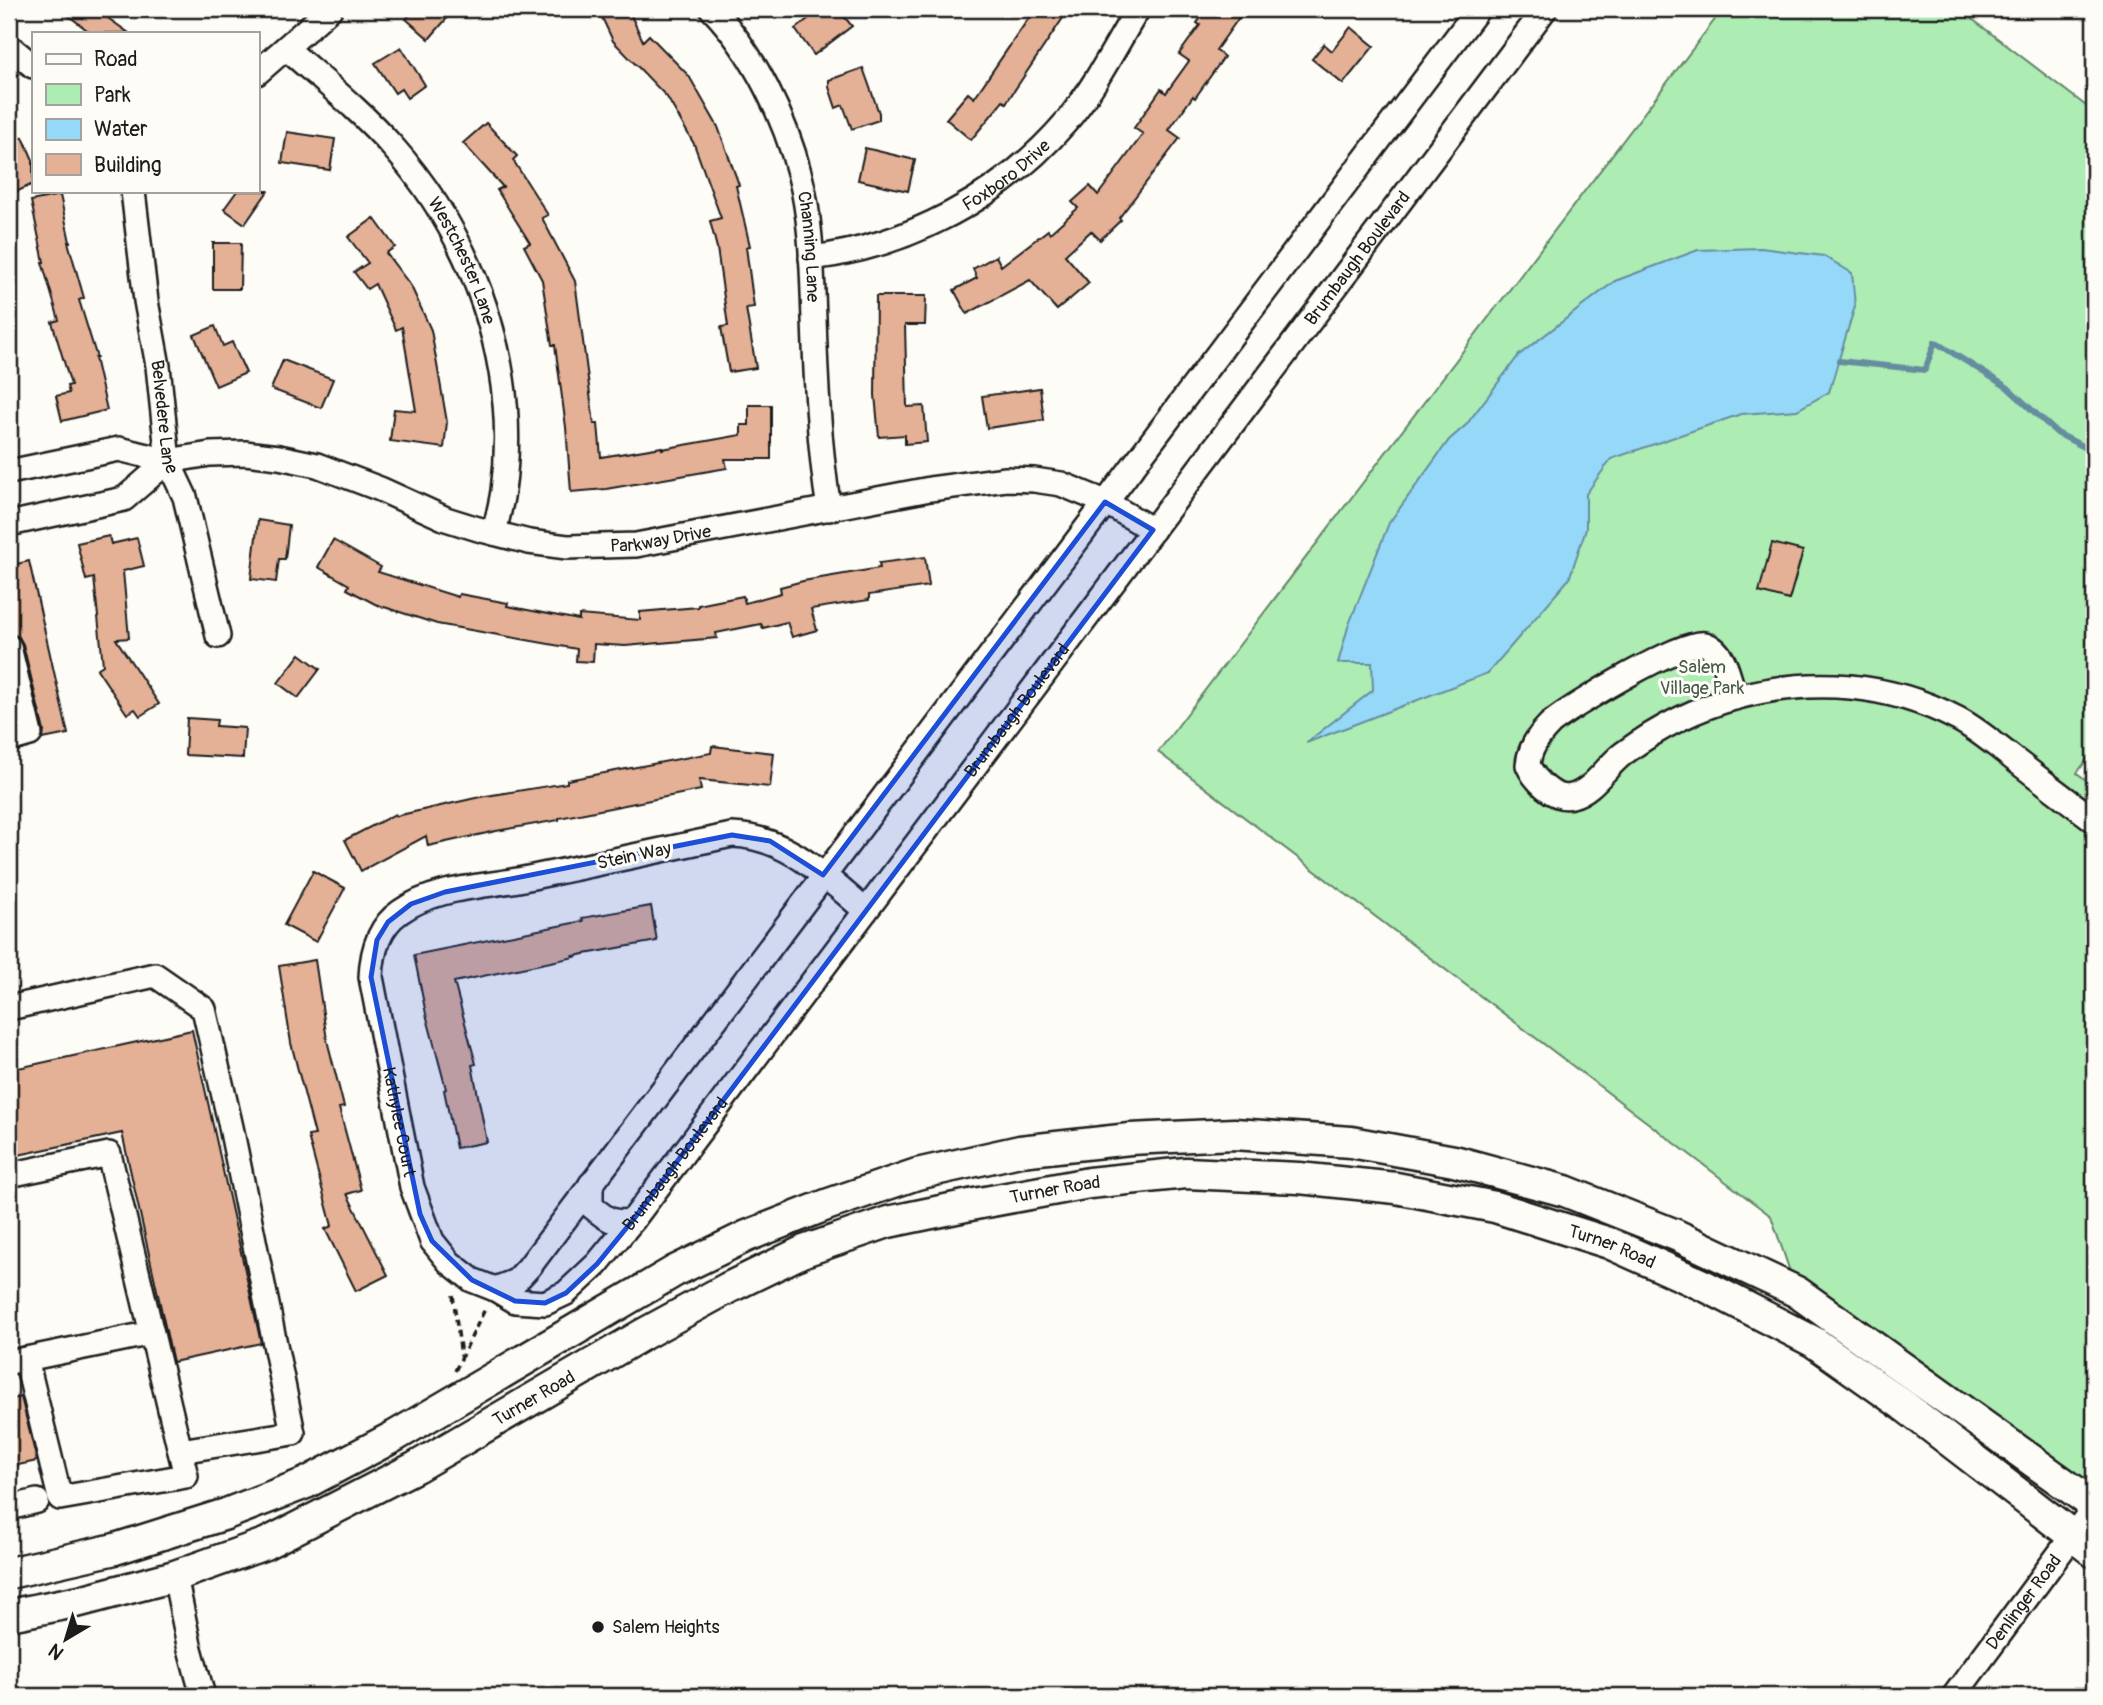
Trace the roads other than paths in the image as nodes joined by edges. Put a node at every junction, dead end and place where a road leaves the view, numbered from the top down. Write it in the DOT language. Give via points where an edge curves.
graph roads {
  1 [pos="330,9"];
  2 [pos="1138,9"];
  3 [pos="1478,9"];
  4 [pos="1545,9"];
  5 [pos="716,10"];
  6 [pos="9,46"];
  7 [pos="286,48"];
  8 [pos="32,65"];
  9 [pos="259,71"];
  10 [pos="132,192"];
  11 [pos="811,258"];
  12 [pos="169,461"];
  13 [pos="9,472"];
  14 [pos="1105,502"];
  15 [pos="829,509"];
  16 [pos="9,524"];
  17 [pos="1153,530"];
  18 [pos="494,533"];
  19 [pos="218,636"];
  20 [pos="9,647"];
  21 [pos="1735,698"];
  22 [pos="9,740"];
  23 [pos="2094,820"];
  24 [pos="823,875"];
  25 [pos="866,911"];
  26 [pos="388,922"];
  27 [pos="9,1008"];
  28 [pos="9,1175"];
  29 [pos="591,1184"];
  30 [pos="633,1220"];
  31 [pos="495,1289"];
  32 [pos="152,1333"];
  33 [pos="17,1360"];
  34 [pos="180,1451"];
  35 [pos="37,1502"];
  36 [pos="2094,1506"];
  37 [pos="9,1508"];
  38 [pos="2084,1545"];
  39 [pos="9,1573"];
  40 [pos="175,1576"];
  41 [pos="9,1615"];
  42 [pos="204,1696"];
  43 [pos="1954,1696"];
  1 -- 7 [label="street"];
  2 -- 11 [label="street, Foxboro Drive" via="1065,123 1000,183 907,234"];
  3 -- 14 [label="street"];
  4 -- 17 [label="street, Brumbaugh Boulevard"];
  5 -- 11 [label="street, Channing Lane" via="755,67 789,141 804,195"];
  6 -- 8 [label="street"];
  7 -- 9 [label="street"];
  7 -- 18 [label="street, Westchester Lane" via="394,148 454,233 472,271 487,312 505,408 503,492"];
  10 -- 12 [label="street, Belvedere Lane"];
  11 -- 15 [label="street, Channing Lane"];
  12 -- 13 [label="street, Parkway Drive" via="119,449"];
  12 -- 16 [label="street" via="124,499"];
  12 -- 18 [label="street, Parkway Drive" via="245,453 317,465 446,519"];
  12 -- 19 [label="street, Belvedere Lane" via="185,497"];
  14 -- 15 [label="street, Parkway Drive" via="1061,484 1006,479"];
  14 -- 17 [label="street, Parkway Drive"];
  14 -- 24 [label="street"];
  15 -- 18 [label="street, Parkway Drive" via="616,547 567,547"];
  17 -- 25 [label="street, Brumbaugh Boulevard"];
  20 -- 22 [label="street" via="30,734"];
  21 -- 21 [label="street" via="1717,651 1700,643 1687,645 1569,709 1532,747 1528,765 1551,791 1570,797 1664,727"];
  21 -- 23 [label="street" via="1818,684 1889,692 1973,728"];
  24 -- 25 [label="street, Stein Way"];
  24 -- 26 [label="street, Stein Way" via="770,841 732,835 445,892 411,904"];
  24 -- 29 [label="street"];
  25 -- 30 [label="street, Brumbaugh Boulevard"];
  26 -- 31 [label="street, Kathylee Court" via="377,940 371,977 412,1187 432,1241 449,1262 472,1280"];
  27 -- 34 [label="street" via="155,975 204,1009 293,1433"];
  28 -- 32 [label="street" via="109,1154"];
  29 -- 30 [label="street, Brumbaugh Boulevard" via="591,1206 606,1219 619,1223"];
  29 -- 31 [label="street" via="516,1281"];
  30 -- 31 [label="street, Kathylee Court" via="566,1293 545,1303 515,1301"];
  32 -- 33 [label="street"];
  32 -- 34 [label="street"];
  33 -- 34 [label="street" via="60,1498 186,1476"];
  35 -- 37 [label="street"];
  36 -- 38 [label="street, Denlinger Road"];
  36 -- 39 [label="main road, Turner Road" via="1797,1292 1676,1234 1565,1191 1454,1161 1351,1142 1234,1134 1020,1151 917,1174 747,1236 675,1271 306,1483 115,1549"];
  38 -- 40 [label="main road, Turner Road" via="1814,1342 1609,1243 1495,1207 1396,1188 1186,1173 1089,1183 975,1203 888,1222 804,1251 642,1335 356,1499 265,1544"];
  38 -- 43 [label="street, Denlinger Road"];
  40 -- 41 [label="main road, Turner Road"];
  40 -- 42 [label="street"];
}
